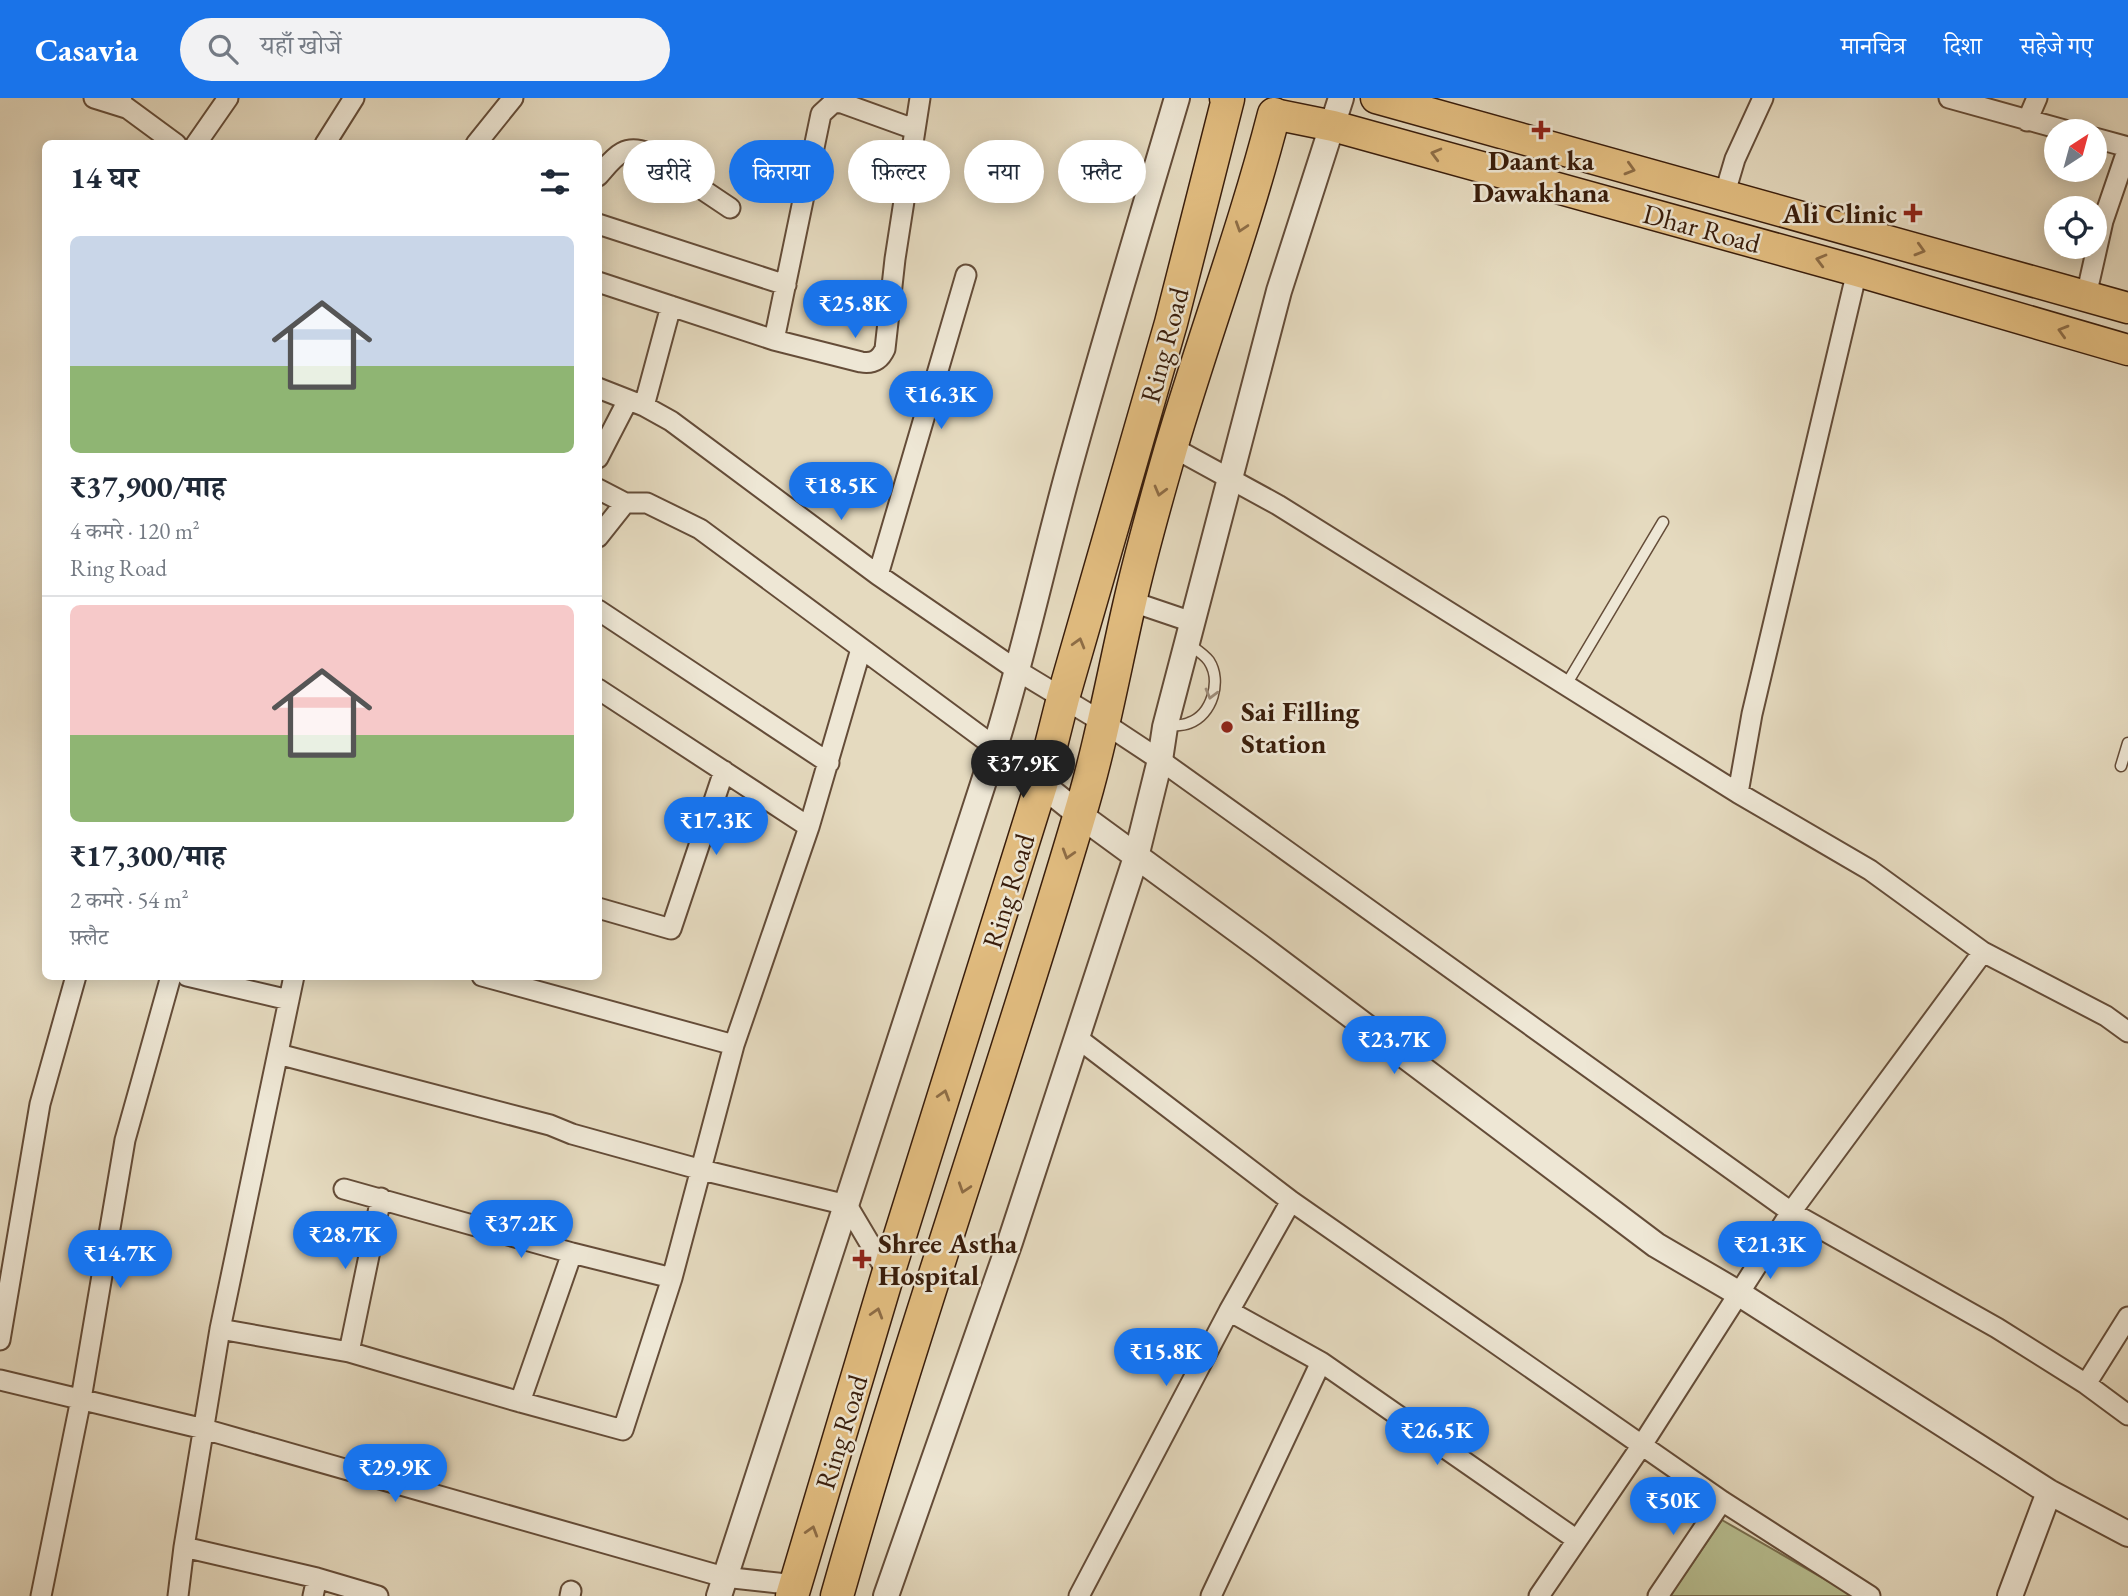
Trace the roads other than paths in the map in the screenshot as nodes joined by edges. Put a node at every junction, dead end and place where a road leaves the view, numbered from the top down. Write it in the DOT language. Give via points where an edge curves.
graph roads {
  1 [pos="94,98"];
  2 [pos="228,98"];
  3 [pos="513,98"];
  4 [pos="920,98"];
  5 [pos="1177,98"];
  6 [pos="1227,98"];
  7 [pos="1763,98"];
  8 [pos="1949,98"];
  9 [pos="2037,98"];
  10 [pos="350,99"];
  11 [pos="1386,99"];
  12 [pos="1980,102"];
  13 [pos="124,103"];
  14 [pos="1276,106"];
  15 [pos="1337,112"];
  16 [pos="2027,121"];
  17 [pos="2044,125"];
  18 [pos="914,129"];
  19 [pos="171,140"];
  20 [pos="199,140"];
  21 [pos="328,140"];
  22 [pos="479,140"];
  23 [pos="2107,142"];
  24 [pos="2128,148"];
  25 [pos="602,172"];
  26 [pos="1724,196"];
  27 [pos="730,208"];
  28 [pos="602,225"];
  29 [pos="1857,271"];
  30 [pos="966,275"];
  31 [pos="602,283"];
  32 [pos="786,285"];
  33 [pos="2085,296"];
  34 [pos="671,306"];
  35 [pos="2128,308"];
  36 [pos="774,340"];
  37 [pos="2128,350"];
  38 [pos="602,390"];
  39 [pos="636,403"];
  40 [pos="1171,447"];
  41 [pos="602,452"];
  42 [pos="1231,479"];
  43 [pos="602,491"];
  44 [pos="625,503"];
  45 [pos="1663,522"];
  46 [pos="602,532"];
  47 [pos="878,575"];
  48 [pos="1130,601"];
  49 [pos="602,613"];
  50 [pos="1190,632"];
  51 [pos="861,649"];
  52 [pos="1018,671"];
  53 [pos="1566,685"];
  54 [pos="602,692"];
  55 [pos="1063,698"];
  56 [pos="1104,723"];
  57 [pos="1165,727"];
  58 [pos="2128,743"];
  59 [pos="995,747"];
  60 [pos="1160,760"];
  61 [pos="829,763"];
  62 [pos="2121,766"];
  63 [pos="724,771"];
  64 [pos="1041,785"];
  65 [pos="1738,793"];
  66 [pos="1080,815"];
  67 [pos="809,827"];
  68 [pos="1136,857"];
  69 [pos="602,909"];
  70 [pos="1983,952"];
  71 [pos="75,980"];
  72 [pos="170,980"];
  73 [pos="204,980"];
  74 [pos="293,980"];
  75 [pos="497,980"];
  76 [pos="289,1000"];
  77 [pos="2128,1032"];
  78 [pos="1076,1037"];
  79 [pos="734,1045"];
  80 [pos="278,1054"];
  81 [pos="702,1170"];
  82 [pos="344,1189"];
  83 [pos="381,1198"];
  84 [pos="1291,1201"];
  85 [pos="847,1205"];
  86 [pos="1791,1212"];
  87 [pos="572,1253"];
  88 [pos="888,1274"];
  89 [pos="672,1278"];
  90 [pos="1738,1293"];
  91 [pos="1229,1311"];
  92 [pos="2128,1317"];
  93 [pos="220,1329"];
  94 [pos="0,1340"];
  95 [pos="349,1352"];
  96 [pos="1321,1362"];
  97 [pos="0,1380"];
  98 [pos="2086,1384"];
  99 [pos="81,1399"];
  100 [pos="520,1402"];
  101 [pos="2128,1415"];
  102 [pos="204,1429"];
  103 [pos="1642,1445"];
  104 [pos="2049,1492"];
  105 [pos="1722,1501"];
  106 [pos="2128,1534"];
  107 [pos="1577,1540"];
  108 [pos="184,1547"];
  109 [pos="315,1587"];
  110 [pos="722,1587"];
  111 [pos="794,1590"];
  112 [pos="41,1596"];
  113 [pos="178,1596"];
  114 [pos="378,1596"];
  115 [pos="836,1596"];
  116 [pos="886,1596"];
  117 [pos="1079,1596"];
  118 [pos="1211,1596"];
  119 [pos="1539,1596"];
  120 [pos="1658,1596"];
  121 [pos="1870,1596"];
  122 [pos="2010,1596"];
  1 -- 13 [label="street"];
  2 -- 20 [label="street"];
  3 -- 22 [label="street"];
  4 -- 18 [label="street"];
  5 -- 52 [label="street" via="1109,324"];
  6 -- 14 [label="highway"];
  55 -- 6 [label="highway, Ring Road, one-way" via="1171,323"];
  7 -- 26 [label="street"];
  8 -- 12 [label="street"];
  9 -- 16 [label="street"];
  10 -- 21 [label="street"];
  11 -- 26 [label="main road, Dhar Road, one-way"];
  12 -- 16 [label="street"];
  13 -- 19 [label="street"];
  14 -- 15 [label="main road, Dhar Road"];
  14 -- 40 [label="highway, Ring Road, one-way"];
  29 -- 15 [label="main road, Dhar Road, one-way"];
  15 -- 42 [label="street" via="1279,291"];
  16 -- 17 [label="street"];
  18 -- 32 [label="street" via="842,103 826,107 816,130"];
  18 -- 36 [label="street" via="882,355 870,364"];
  23 -- 24 [label="street"];
  24 -- 33 [label="street"];
  25 -- 27 [label="street" via="621,152 648,152"];
  26 -- 33 [label="main road, Dhar Road, one-way"];
  28 -- 32 [label="street"];
  37 -- 29 [label="main road, Dhar Road, one-way"];
  29 -- 65 [label="street" via="1752,714"];
  30 -- 47 [label="street"];
  31 -- 34 [label="street"];
  32 -- 36 [label="street"];
  33 -- 35 [label="main road, Dhar Road"];
  34 -- 36 [label="street"];
  34 -- 39 [label="street"];
  38 -- 39 [label="street"];
  39 -- 41 [label="street"];
  39 -- 47 [label="street" via="671,421"];
  40 -- 42 [label="street"];
  40 -- 48 [label="highway, Ring Road, one-way"];
  42 -- 50 [label="street"];
  42 -- 53 [label="street"];
  43 -- 44 [label="street"];
  44 -- 46 [label="street"];
  44 -- 51 [label="street" via="648,503 700,529"];
  45 -- 53 [label="lane"];
  47 -- 52 [label="street"];
  48 -- 50 [label="street"];
  48 -- 56 [label="highway, Ring Road"];
  49 -- 61 [label="street"];
  50 -- 57 [label="street"];
  50 -- 57 [label="lane, one-way" via="1209,660 1214,693 1206,710 1191,723"];
  51 -- 59 [label="street"];
  51 -- 61 [label="street"];
  52 -- 55 [label="street"];
  52 -- 59 [label="street"];
  53 -- 65 [label="street"];
  54 -- 63 [label="street"];
  55 -- 56 [label="street"];
  55 -- 64 [label="highway, Ring Road"];
  56 -- 60 [label="street"];
  56 -- 66 [label="highway, Ring Road"];
  57 -- 60 [label="street"];
  58 -- 62 [label="lane"];
  59 -- 64 [label="street"];
  59 -- 85 [label="street"];
  60 -- 68 [label="street"];
  60 -- 86 [label="street"];
  61 -- 67 [label="street"];
  63 -- 67 [label="street"];
  63 -- 69 [label="street" via="671,929"];
  64 -- 66 [label="street"];
  88 -- 64 [label="highway, Ring Road, one-way"];
  65 -- 70 [label="street" via="1870,870"];
  66 -- 68 [label="street"];
  66 -- 115 [label="highway, Ring Road, one-way"];
  67 -- 79 [label="street"];
  68 -- 78 [label="street"];
  68 -- 90 [label="street" via="1656,1245"];
  70 -- 77 [label="street"];
  70 -- 86 [label="street"];
  71 -- 94 [label="street" via="40,1104"];
  72 -- 99 [label="street" via="125,1140"];
  73 -- 76 [label="street"];
  74 -- 76 [label="street"];
  75 -- 79 [label="street"];
  76 -- 80 [label="street"];
  78 -- 84 [label="street"];
  78 -- 116 [label="street"];
  79 -- 81 [label="street"];
  80 -- 81 [label="street"];
  80 -- 93 [label="street"];
  81 -- 85 [label="street"];
  81 -- 89 [label="street"];
  82 -- 83 [label="street"];
  83 -- 87 [label="street"];
  83 -- 95 [label="street"];
  84 -- 91 [label="street"];
  84 -- 103 [label="street"];
  85 -- 88 [label="street"];
  85 -- 110 [label="street"];
  86 -- 90 [label="street"];
  86 -- 98 [label="street" via="1997,1328"];
  87 -- 89 [label="street"];
  87 -- 100 [label="street"];
  111 -- 88 [label="highway, Ring Road, one-way"];
  89 -- 100 [label="street" via="623,1430"];
  90 -- 103 [label="street"];
  90 -- 104 [label="street"];
  91 -- 96 [label="street"];
  91 -- 117 [label="street"];
  92 -- 98 [label="street"];
  93 -- 95 [label="street"];
  93 -- 102 [label="street"];
  95 -- 100 [label="street"];
  96 -- 107 [label="street"];
  96 -- 118 [label="street"];
  97 -- 99 [label="street"];
  98 -- 101 [label="street"];
  99 -- 102 [label="street"];
  99 -- 112 [label="street"];
  102 -- 108 [label="street"];
  102 -- 110 [label="street"];
  103 -- 105 [label="street"];
  103 -- 107 [label="street"];
  104 -- 106 [label="street"];
  104 -- 122 [label="street"];
  105 -- 120 [label="street"];
  105 -- 121 [label="street"];
  107 -- 119 [label="street"];
  108 -- 109 [label="street"];
  108 -- 113 [label="street"];
  109 -- 114 [label="street"];
  110 -- 111 [label="street"];
}
